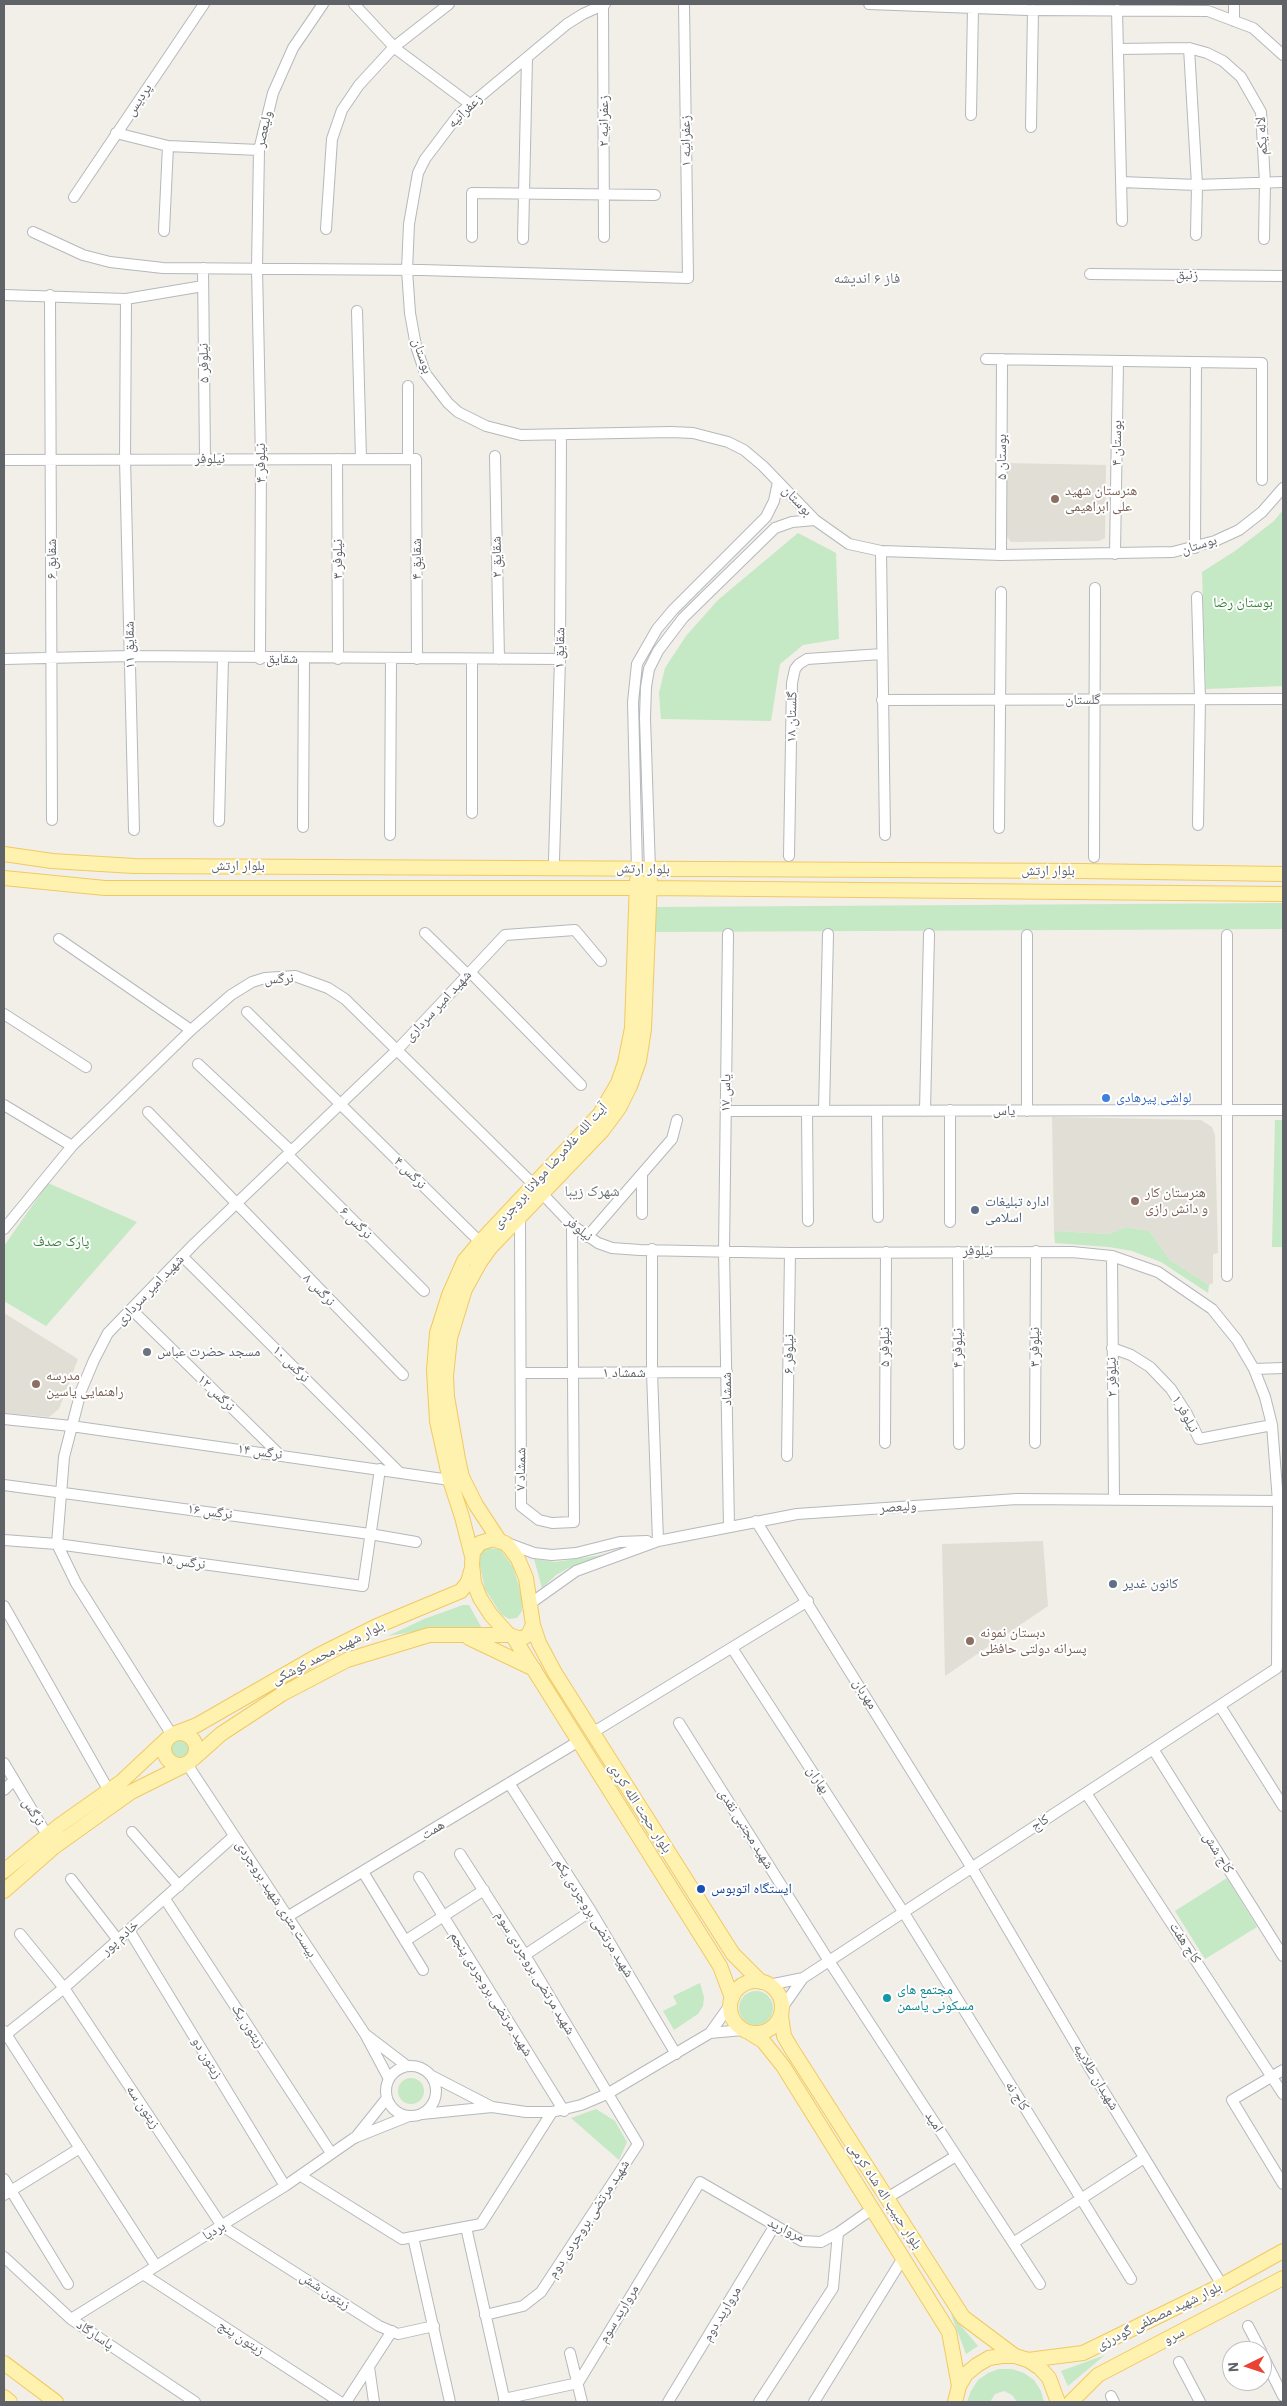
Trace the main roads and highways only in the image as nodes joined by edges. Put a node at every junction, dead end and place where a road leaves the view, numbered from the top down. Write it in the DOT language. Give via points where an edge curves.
graph roads {
  1 [pos="4,854"];
  2 [pos="643,870"];
  3 [pos="1096,871"];
  4 [pos="1283,874"];
  5 [pos="4,878"];
  6 [pos="643,888"];
  7 [pos="1096,891"];
  8 [pos="1283,894"];
  9 [pos="538,1189"];
  10 [pos="456,1478"];
  11 [pos="502,1542"];
  12 [pos="472,1562"];
  13 [pos="533,1625"];
  14 [pos="466,1637"];
  15 [pos="511,1637"];
  16 [pos="534,1669"];
  17 [pos="172,1735"];
  18 [pos="189,1762"];
  19 [pos="4,1871"];
  20 [pos="4,1891"];
  21 [pos="765,1983"];
  22 [pos="731,2001"];
  23 [pos="781,2012"];
  24 [pos="747,2031"];
  25 [pos="1283,2251"];
  26 [pos="1283,2278"];
  27 [pos="1022,2358"];
  28 [pos="4,2362"];
  29 [pos="957,2393"];
  30 [pos="4,2397"];
  31 [pos="10,2402"];
  32 [pos="56,2402"];
  33 [pos="942,2402"];
  34 [pos="1058,2402"];
  35 [pos="1071,2402"];
  1 -- 2 [label="main road, بلوار ارتش" via="52,861 134,866"];
  2 -- 3 [label="main road, بلوار ارتش"];
  2 -- 6 [label="main road, آیت الله غلامرضا مولانا بروجردی"];
  3 -- 4 [label="main road, بلوار ارتش"];
  3 -- 7 [label="main road"];
  5 -- 6 [label="main road, بلوار ارتش" via="105,888"];
  6 -- 7 [label="main road, بلوار ارتش"];
  6 -- 9 [label="main road, آیت الله غلامرضا مولانا بروجردی" via="632,1028 625,1063 607,1104 564,1162"];
  7 -- 8 [label="main road, بلوار ارتش"];
  9 -- 10 [label="main road, آیت الله غلامرضا مولانا بروجردی" via="520,1217 490,1248 459,1303 450,1338 446,1376"];
  9 -- 10 [label="main road, آیت الله غلامرضا مولانا بروجردی" via="464,1261 437,1333 434,1387 438,1421"];
  10 -- 11 [label="main road, آیت الله غلامرضا مولانا بروجردی"];
  10 -- 12 [label="main road, آیت الله غلامرضا مولانا بروجردی"];
  11 -- 12 [label="main road" via="490,1539 480,1543"];
  11 -- 13 [label="main road" via="521,1565"];
  12 -- 15 [label="main road" via="474,1583 485,1608"];
  12 -- 17 [label="main road, بلوار شهید محمد کوشکی" via="468,1582 451,1597 360,1634"];
  13 -- 15 [label="main road" via="525,1637"];
  13 -- 21 [label="main road, بلوار حجت الله کردی" via="545,1655 592,1733 733,1954"];
  14 -- 15 [label="main road, بلوار شهید محمد کوشکی"];
  14 -- 16 [label="main road"];
  14 -- 18 [label="main road, بلوار شهید محمد کوشکی" via="429,1635 347,1660 282,1694 221,1734"];
  15 -- 16 [label="main road, بلوار حجت الله کردی"];
  16 -- 22 [label="main road, بلوار حجت الله کردی" via="720,1966"];
  17 -- 18 [label="main road" via="186,1734 193,1740 196,1750"];
  17 -- 18 [label="main road" via="164,1745 165,1755 171,1763"];
  17 -- 19 [label="main road, بلوار شهید محمد کوشکی" via="109,1791 47,1835"];
  18 -- 20 [label="main road, بلوار شهید محمد کوشکی" via="117,1802 54,1847"];
  21 -- 22 [label="main road" via="740,1986"];
  21 -- 23 [label="main road" via="778,1994"];
  22 -- 24 [label="main road" via="733,2019"];
  23 -- 24 [label="main road" via="772,2028 765,2032"];
  23 -- 27 [label="main road, بلوار حبیب اله شاه کرمی" via="784,2036 791,2048 963,2317"];
  24 -- 29 [label="main road, بلوار حبیب اله شاه کرمی" via="763,2041 783,2066 949,2332"];
  25 -- 27 [label="main road, بلوار شهید مصطفی گودرزی" via="1222,2285 1083,2353"];
  26 -- 35 [label="main road, سرو" via="1098,2374"];
  27 -- 29 [label="main road, بلوار شهید مصطفی گودرزی" via="1002,2356 982,2362 966,2374"];
  27 -- 34 [label="main road, بلوار حبیب اله شاه کرمی" via="1040,2368 1049,2378"];
  28 -- 32 [label="main road"];
  29 -- 33 [label="main road, بلوار شهید مصطفی گودرزی"];
  30 -- 31 [label="main road"];
}
